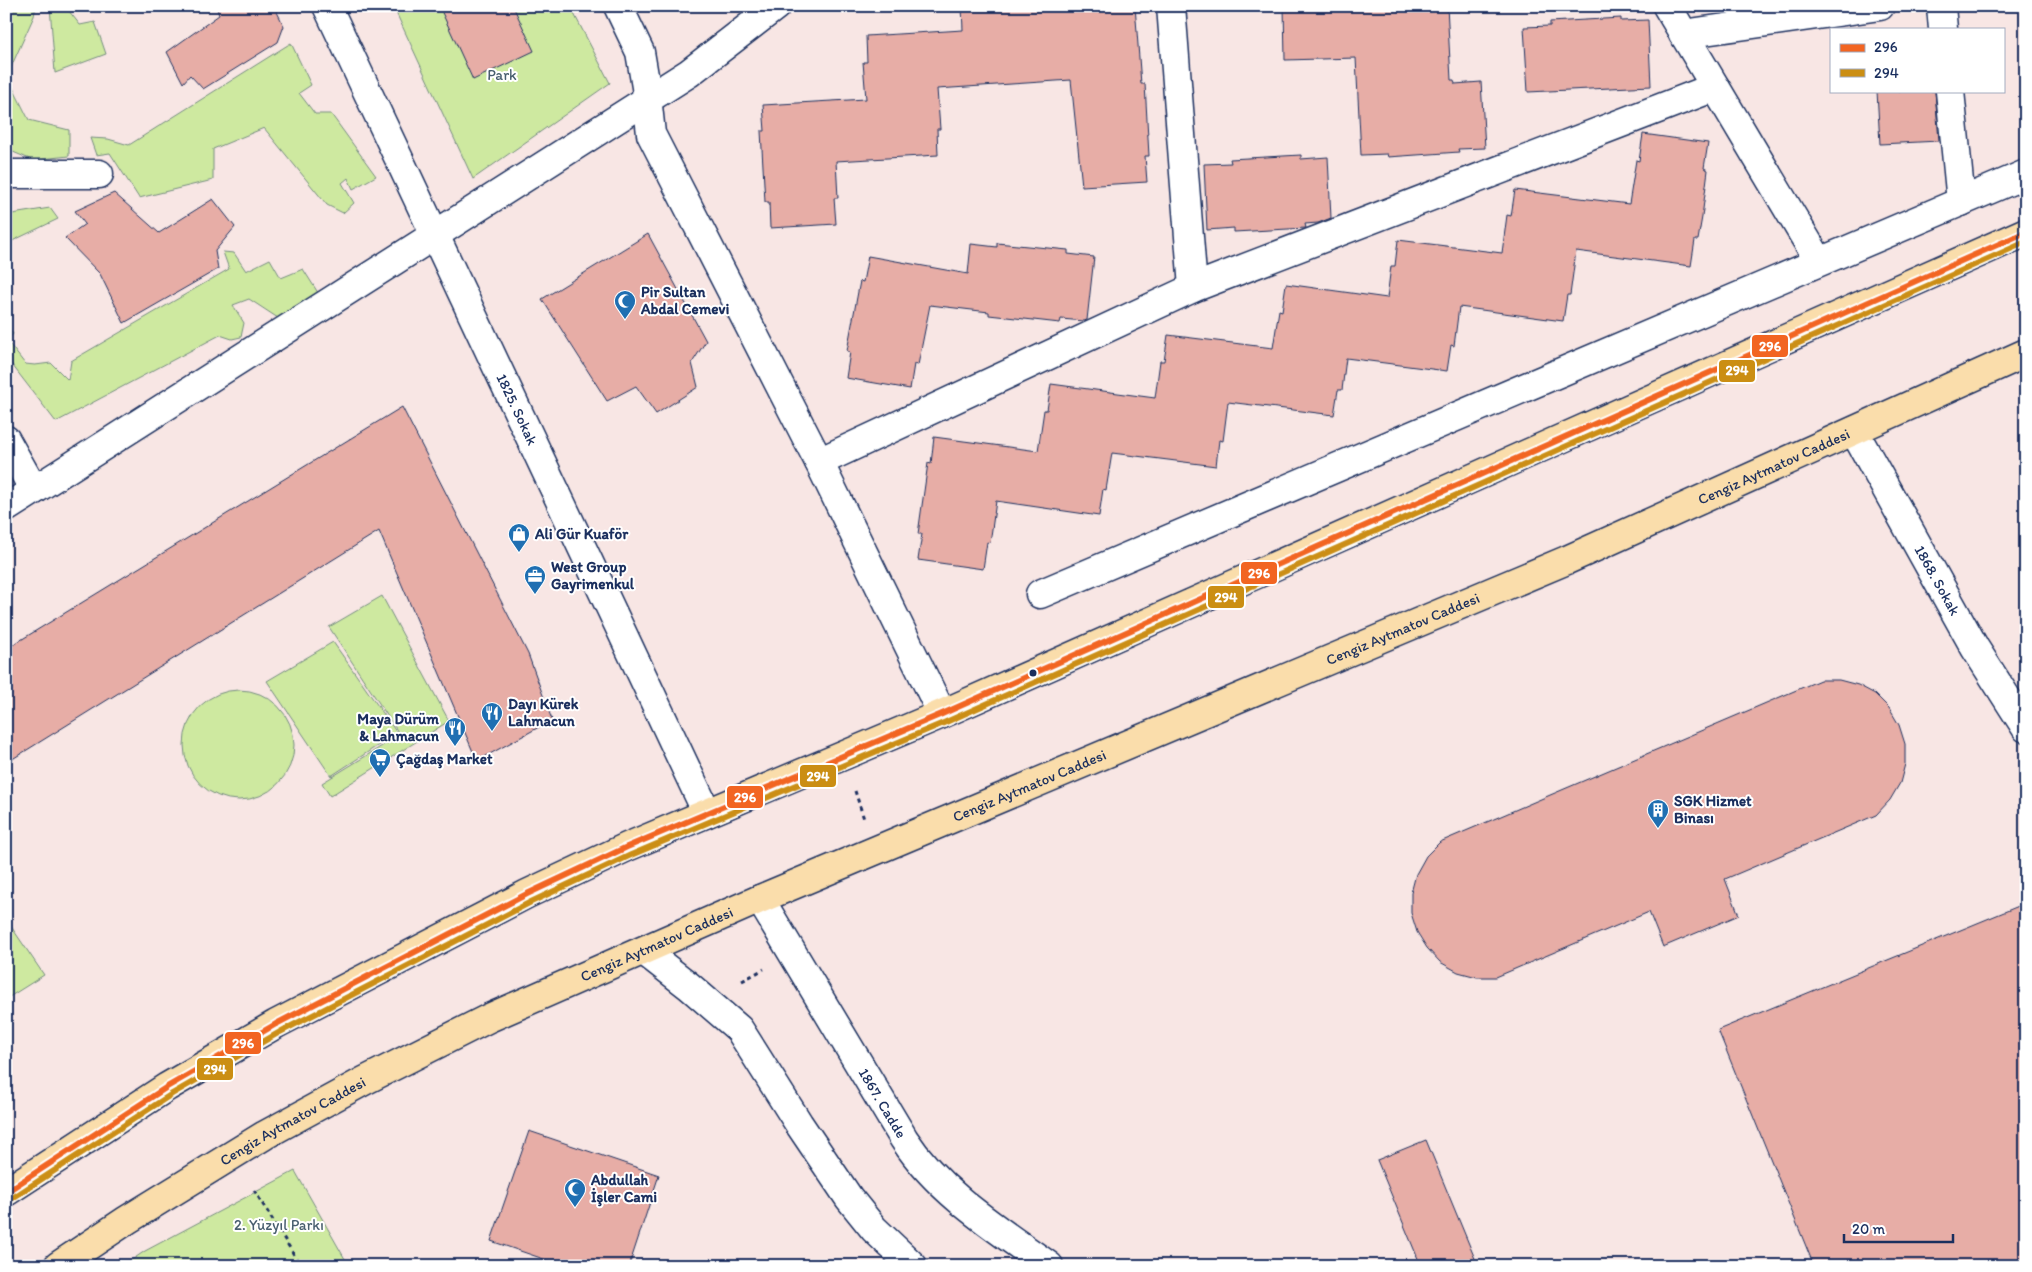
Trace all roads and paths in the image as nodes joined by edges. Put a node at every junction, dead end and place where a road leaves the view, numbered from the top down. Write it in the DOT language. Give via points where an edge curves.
graph roads {
  1 [pos="327,6"];
  2 [pos="618,6"];
  3 [pos="776,6"];
  4 [pos="1171,6"];
  5 [pos="1667,6"];
  6 [pos="1880,6"];
  7 [pos="1941,6"];
  8 [pos="1943,28"];
  9 [pos="1684,34"];
  10 [pos="1715,87"];
  11 [pos="1950,92"];
  12 [pos="647,100"];
  13 [pos="6,174"];
  14 [pos="99,174"];
  15 [pos="2026,174"];
  16 [pos="1961,202"];
  17 [pos="2026,232"];
  18 [pos="436,235"];
  19 [pos="1819,261"];
  20 [pos="1193,288"];
  21 [pos="2026,353"];
  22 [pos="1854,431"];
  23 [pos="6,440"];
  24 [pos="819,462"];
  25 [pos="34,490"];
  26 [pos="6,508"];
  27 [pos="1040,594"];
  28 [pos="942,714"];
  29 [pos="2026,728"];
  30 [pos="855,791"];
  31 [pos="707,813"];
  32 [pos="865,820"];
  33 [pos="760,899"];
  34 [pos="644,951"];
  35 [pos="769,967"];
  36 [pos="742,981"];
  37 [pos="254,1190"];
  38 [pos="6,1192"];
  39 [pos="58,1266"];
  40 [pos="301,1266"];
  41 [pos="913,1266"];
  42 [pos="1049,1266"];
  1 -- 18 [label="street, 1825. Sokak"];
  2 -- 12 [label="street" via="640,52"];
  3 -- 12 [label="street" via="689,74"];
  4 -- 20 [label="street"];
  5 -- 9 [label="street"];
  6 -- 9 [label="street"];
  7 -- 8 [label="street"];
  9 -- 10 [label="street"];
  10 -- 19 [label="street"];
  10 -- 20 [label="street"];
  11 -- 16 [label="street"];
  12 -- 18 [label="street"];
  12 -- 24 [label="street" via="651,134"];
  13 -- 14 [label="street"];
  15 -- 16 [label="street"];
  16 -- 19 [label="street"];
  17 -- 28 [label="main road"];
  18 -- 25 [label="street"];
  18 -- 31 [label="street, 1825. Sokak"];
  19 -- 27 [label="street"];
  20 -- 24 [label="street"];
  21 -- 22 [label="main road, Cengiz Aytmatov Caddesi"];
  22 -- 29 [label="street, 1868. Sokak" via="1974,648"];
  22 -- 33 [label="main road, Cengiz Aytmatov Caddesi" via="1567,560"];
  23 -- 25 [label="street"];
  24 -- 28 [label="street"];
  25 -- 26 [label="street"];
  28 -- 31 [label="main road"];
  30 -- 32 [label="path"];
  31 -- 38 [label="main road" via="527,894 276,1024 167,1087"];
  33 -- 34 [label="main road, Cengiz Aytmatov Caddesi"];
  33 -- 42 [label="street, 1867. Cadde" via="917,1158 992,1226"];
  34 -- 39 [label="main road, Cengiz Aytmatov Caddesi" via="489,1018 364,1081 265,1135"];
  34 -- 41 [label="street" via="739,1029 849,1198 874,1229"];
  35 -- 36 [label="path"];
  37 -- 40 [label="path"];
}
